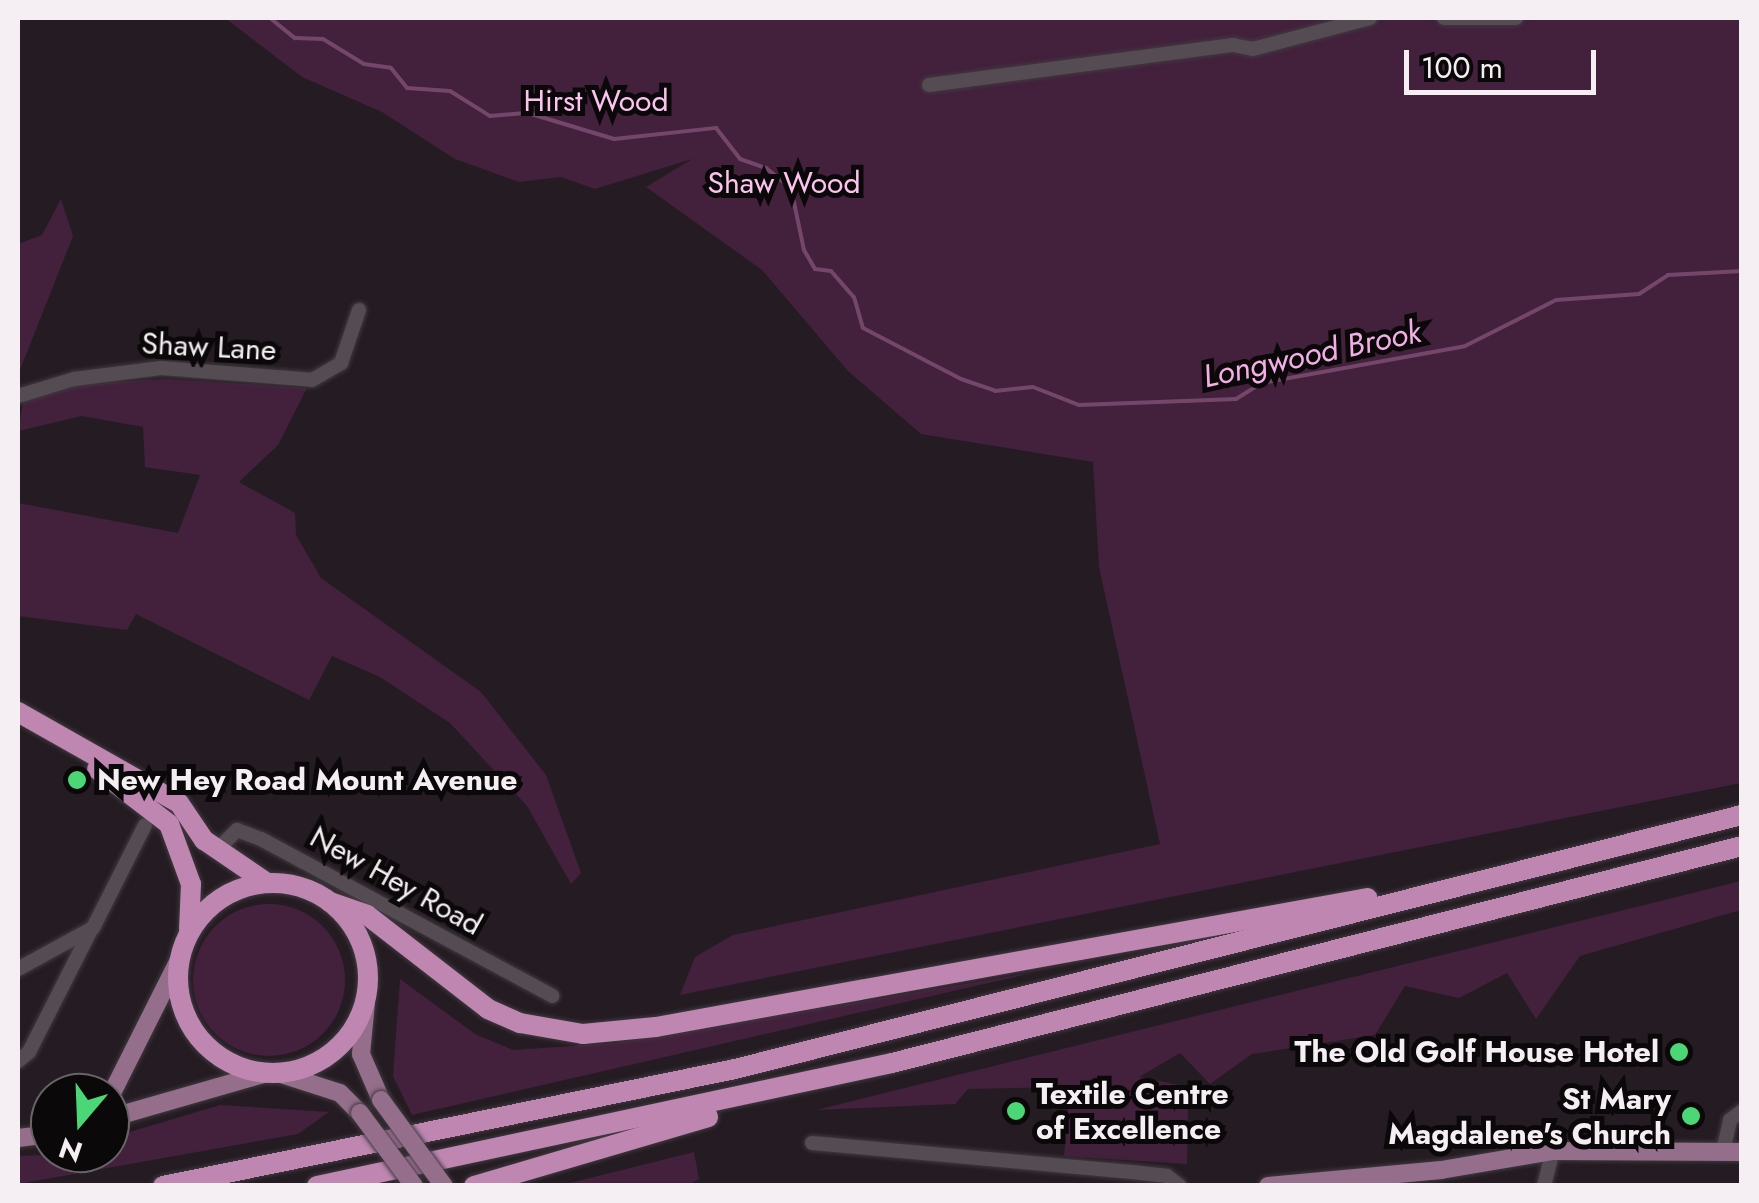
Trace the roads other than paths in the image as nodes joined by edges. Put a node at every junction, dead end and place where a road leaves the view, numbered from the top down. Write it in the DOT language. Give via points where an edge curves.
graph roads {
  1 [pos="1370,18"];
  2 [pos="1444,18"];
  3 [pos="1516,18"];
  4 [pos="929,86"];
  5 [pos="359,310"];
  6 [pos="18,396"];
  7 [pos="18,712"];
  8 [pos="18,726"];
  9 [pos="1742,815"];
  10 [pos="146,826"];
  11 [pos="1742,846"];
  12 [pos="216,851"];
  13 [pos="1536,868"];
  14 [pos="267,883"];
  15 [pos="191,884"];
  16 [pos="330,902"];
  17 [pos="93,928"];
  18 [pos="190,931"];
  19 [pos="179,960"];
  20 [pos="18,969"];
  21 [pos="552,996"];
  22 [pos="366,1003"];
  23 [pos="18,1061"];
  24 [pos="892,1063"];
  25 [pos="122,1073"];
  26 [pos="272,1074"];
  27 [pos="1742,1111"];
  28 [pos="130,1113"];
  29 [pos="812,1143"];
  30 [pos="1552,1151"];
  31 [pos="1732,1151"];
  32 [pos="1058,1166"];
  33 [pos="162,1186"];
  34 [pos="317,1186"];
  35 [pos="414,1186"];
  36 [pos="444,1186"];
  37 [pos="474,1186"];
  38 [pos="1059,1186"];
  39 [pos="1180,1186"];
  40 [pos="1268,1186"];
  41 [pos="1544,1186"];
  1 -- 4 [label="street" via="1253,49 1233,44"];
  2 -- 3 [label="street"];
  5 -- 6 [label="street, Shaw Lane" via="341,363 312,380 161,368 74,378"];
  7 -- 12 [label="highway" via="179,802"];
  8 -- 15 [label="highway" via="156,809 169,824"];
  9 -- 13 [label="highway"];
  10 -- 17 [label="street"];
  11 -- 24 [label="highway"];
  12 -- 14 [label="highway"];
  12 -- 15 [label="highway"];
  12 -- 21 [label="street, New Hey Road" via="237,830 262,839"];
  13 -- 16 [label="highway" via="656,1027 583,1034 520,1023 488,1009 367,915"];
  13 -- 33 [label="highway" via="735,1070"];
  14 -- 16 [label="highway" via="301,888"];
  14 -- 18 [label="highway" via="215,902"];
  15 -- 18 [label="highway"];
  16 -- 22 [label="highway" via="365,952"];
  17 -- 20 [label="street"];
  17 -- 23 [label="street"];
  18 -- 19 [label="highway"];
  19 -- 25 [label="main road"];
  19 -- 26 [label="highway" via="181,1006 191,1028 234,1066"];
  22 -- 26 [label="highway" via="350,1036 331,1054"];
  22 -- 36 [label="main road, bridge" via="360,1054 381,1100"];
  24 -- 34 [label="highway"];
  24 -- 37 [label="highway"];
  26 -- 28 [label="main road"];
  26 -- 35 [label="main road, bridge" via="340,1093"];
  27 -- 31 [label="street" via="1730,1120"];
  29 -- 32 [label="street"];
  30 -- 31 [label="main road"];
  30 -- 40 [label="main road" via="1441,1170"];
  30 -- 41 [label="street"];
  32 -- 38 [label="street"];
  32 -- 39 [label="street" via="1167,1176"];
}
